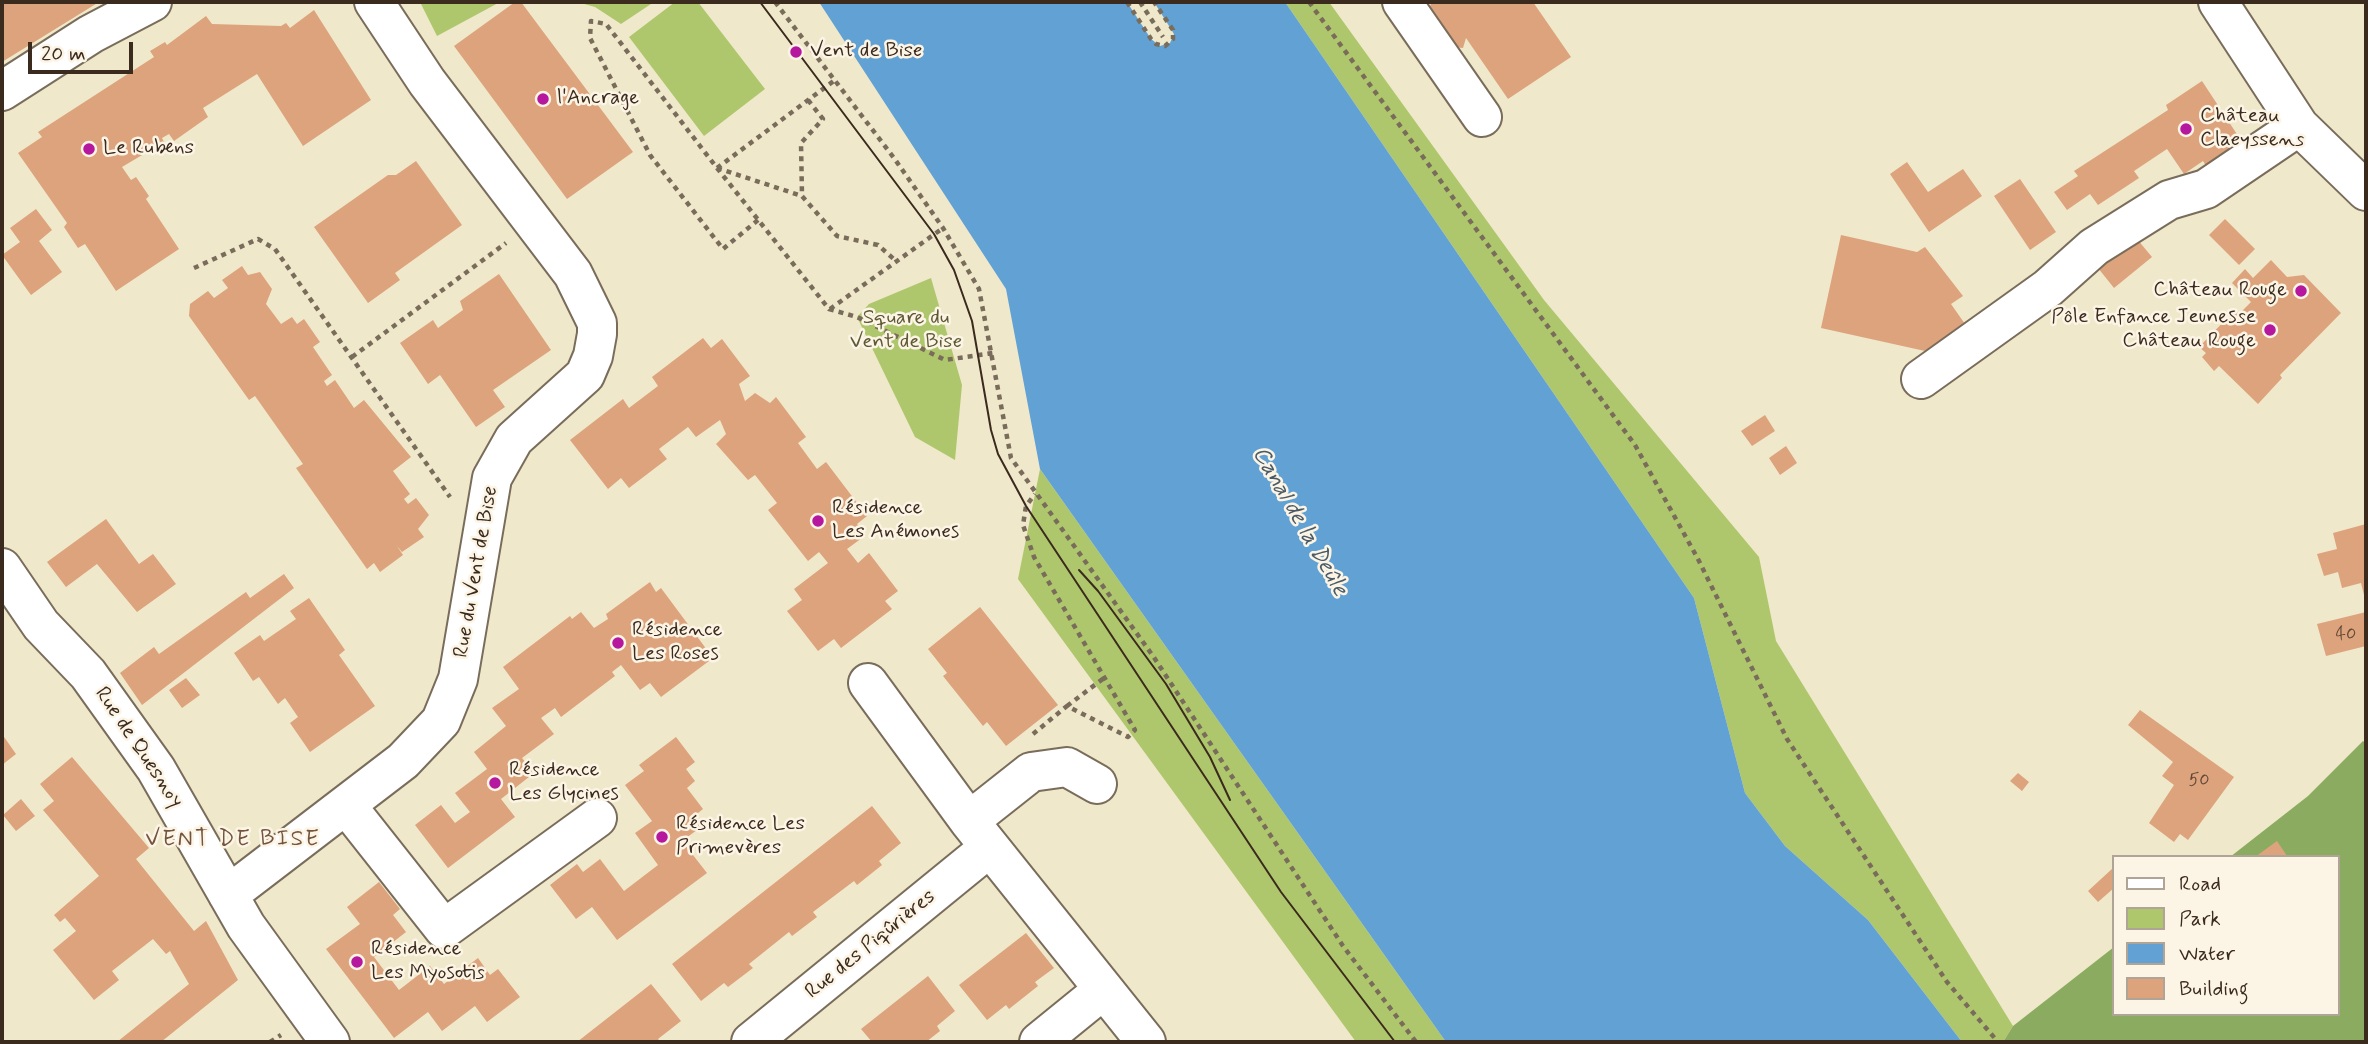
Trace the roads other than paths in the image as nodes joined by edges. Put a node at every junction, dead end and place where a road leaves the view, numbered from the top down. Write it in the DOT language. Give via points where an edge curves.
graph roads {
  1 [pos="374,2"];
  2 [pos="1402,2"];
  3 [pos="2218,2"];
  4 [pos="146,4"];
  5 [pos="2,91"];
  6 [pos="1482,117"];
  7 [pos="2300,126"];
  8 [pos="2366,191"];
  9 [pos="1922,379"];
  10 [pos="2,568"];
  11 [pos="868,683"];
  12 [pos="1097,784"];
  13 [pos="346,805"];
  14 [pos="597,818"];
  15 [pos="980,834"];
  16 [pos="228,895"];
  17 [pos="1103,990"];
  18 [pos="330,1042"];
  19 [pos="751,1042"];
  20 [pos="1039,1042"];
  21 [pos="1146,1042"];
  1 -- 13 [label="street, Rue du Vent de Bise" via="434,91 579,283 597,323 597,334 585,375 530,422 502,457 492,478 458,679 446,712 419,746"];
  2 -- 6 [label="street"];
  3 -- 7 [label="street"];
  4 -- 5 [label="street"];
  7 -- 8 [label="street"];
  7 -- 9 [label="street" via="2206,188 2169,200 2094,247 2048,288"];
  10 -- 16 [label="street, Rue de Quesnoy" via="41,625 88,674 156,769"];
  11 -- 15 [label="street"];
  12 -- 15 [label="street, Rue des Piqûrières" via="1067,767 1031,772"];
  13 -- 14 [label="street" via="444,929"];
  13 -- 16 [label="street, Rue du Vent de Bise"];
  15 -- 17 [label="street"];
  15 -- 19 [label="street, Rue des Piqûrières"];
  16 -- 18 [label="street, Rue de Quesnoy"];
  17 -- 20 [label="street"];
  17 -- 21 [label="street"];
}
